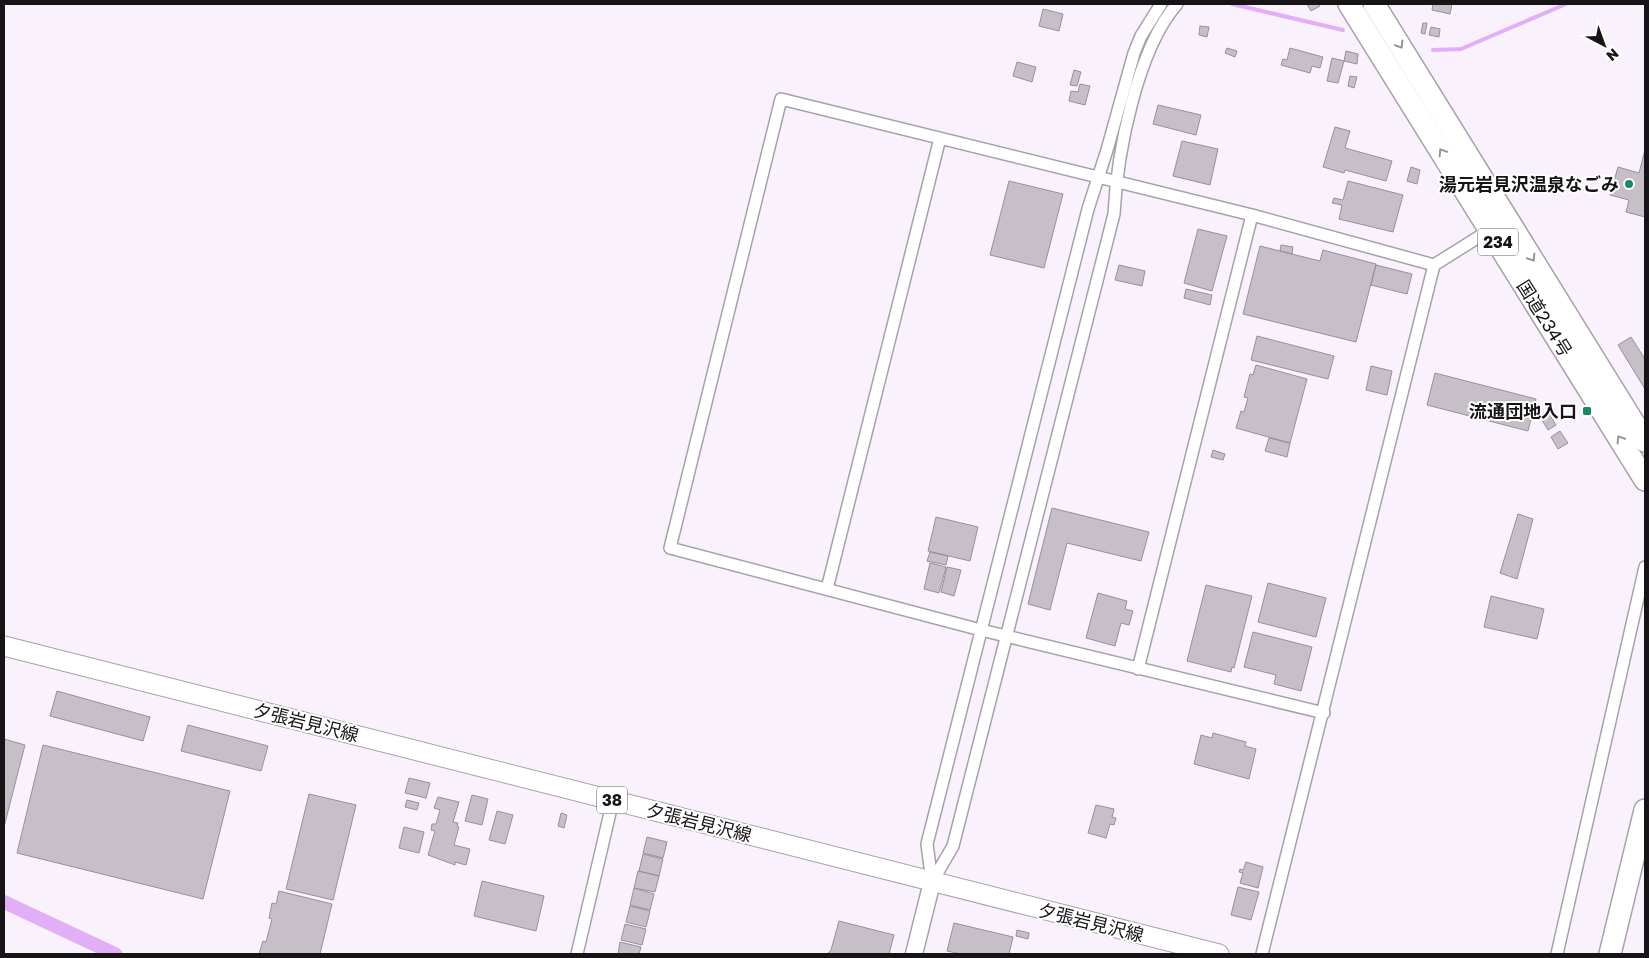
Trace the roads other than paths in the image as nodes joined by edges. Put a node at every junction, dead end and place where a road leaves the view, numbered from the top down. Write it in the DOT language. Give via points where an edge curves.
graph roads {
  1 [pos="1161,4"];
  2 [pos="1177,4"];
  3 [pos="1349,4"];
  4 [pos="1374,4"];
  5 [pos="940,138"];
  6 [pos="1098,177"];
  7 [pos="1116,181"];
  8 [pos="1252,215"];
  9 [pos="1499,224"];
  10 [pos="1434,265"];
  11 [pos="1645,441"];
  12 [pos="1645,480"];
  13 [pos="1645,566"];
  14 [pos="827,589"];
  15 [pos="981,630"];
  16 [pos="1007,635"];
  17 [pos="4,646"];
  18 [pos="1138,669"];
  19 [pos="1324,713"];
  20 [pos="613,800"];
  21 [pos="1645,810"];
  22 [pos="1645,831"];
  23 [pos="932,882"];
  24 [pos="577,954"];
  25 [pos="914,954"];
  26 [pos="1220,954"];
  27 [pos="1262,954"];
  28 [pos="1557,954"];
  29 [pos="1610,954"];
  30 [pos="1621,954"];
  1 -- 6 [label="street" via="1134,53"];
  2 -- 7 [label="street" via="1160,27 1144,65"];
  9 -- 3 [label="highway, 国道234号 / 234, one-way"];
  4 -- 9 [label="highway, 国道234号 / 234, one-way"];
  5 -- 6 [label="street"];
  5 -- 14 [label="street"];
  5 -- 14 [label="street" via="781,99 670,548"];
  6 -- 7 [label="street"];
  6 -- 15 [label="street"];
  7 -- 8 [label="street"];
  7 -- 16 [label="street" via="1114,214"];
  8 -- 10 [label="street"];
  8 -- 18 [label="street"];
  9 -- 10 [label="street"];
  9 -- 11 [label="highway, 国道234号 / 234, one-way"];
  12 -- 9 [label="highway, 国道234号 / 234, one-way"];
  10 -- 19 [label="street"];
  13 -- 28 [label="street"];
  14 -- 15 [label="street"];
  15 -- 16 [label="street"];
  15 -- 23 [label="street" via="927,844"];
  16 -- 18 [label="street"];
  16 -- 23 [label="street" via="953,846"];
  17 -- 20 [label="main road, 夕張岩見沢線 / 38"];
  18 -- 19 [label="street"];
  19 -- 27 [label="street"];
  20 -- 23 [label="main road, 夕張岩見沢線 / 38"];
  20 -- 24 [label="street"];
  21 -- 29 [label="highway"];
  22 -- 30 [label="highway"];
  23 -- 25 [label="street"];
  23 -- 26 [label="main road, 夕張岩見沢線 / 38"];
}
